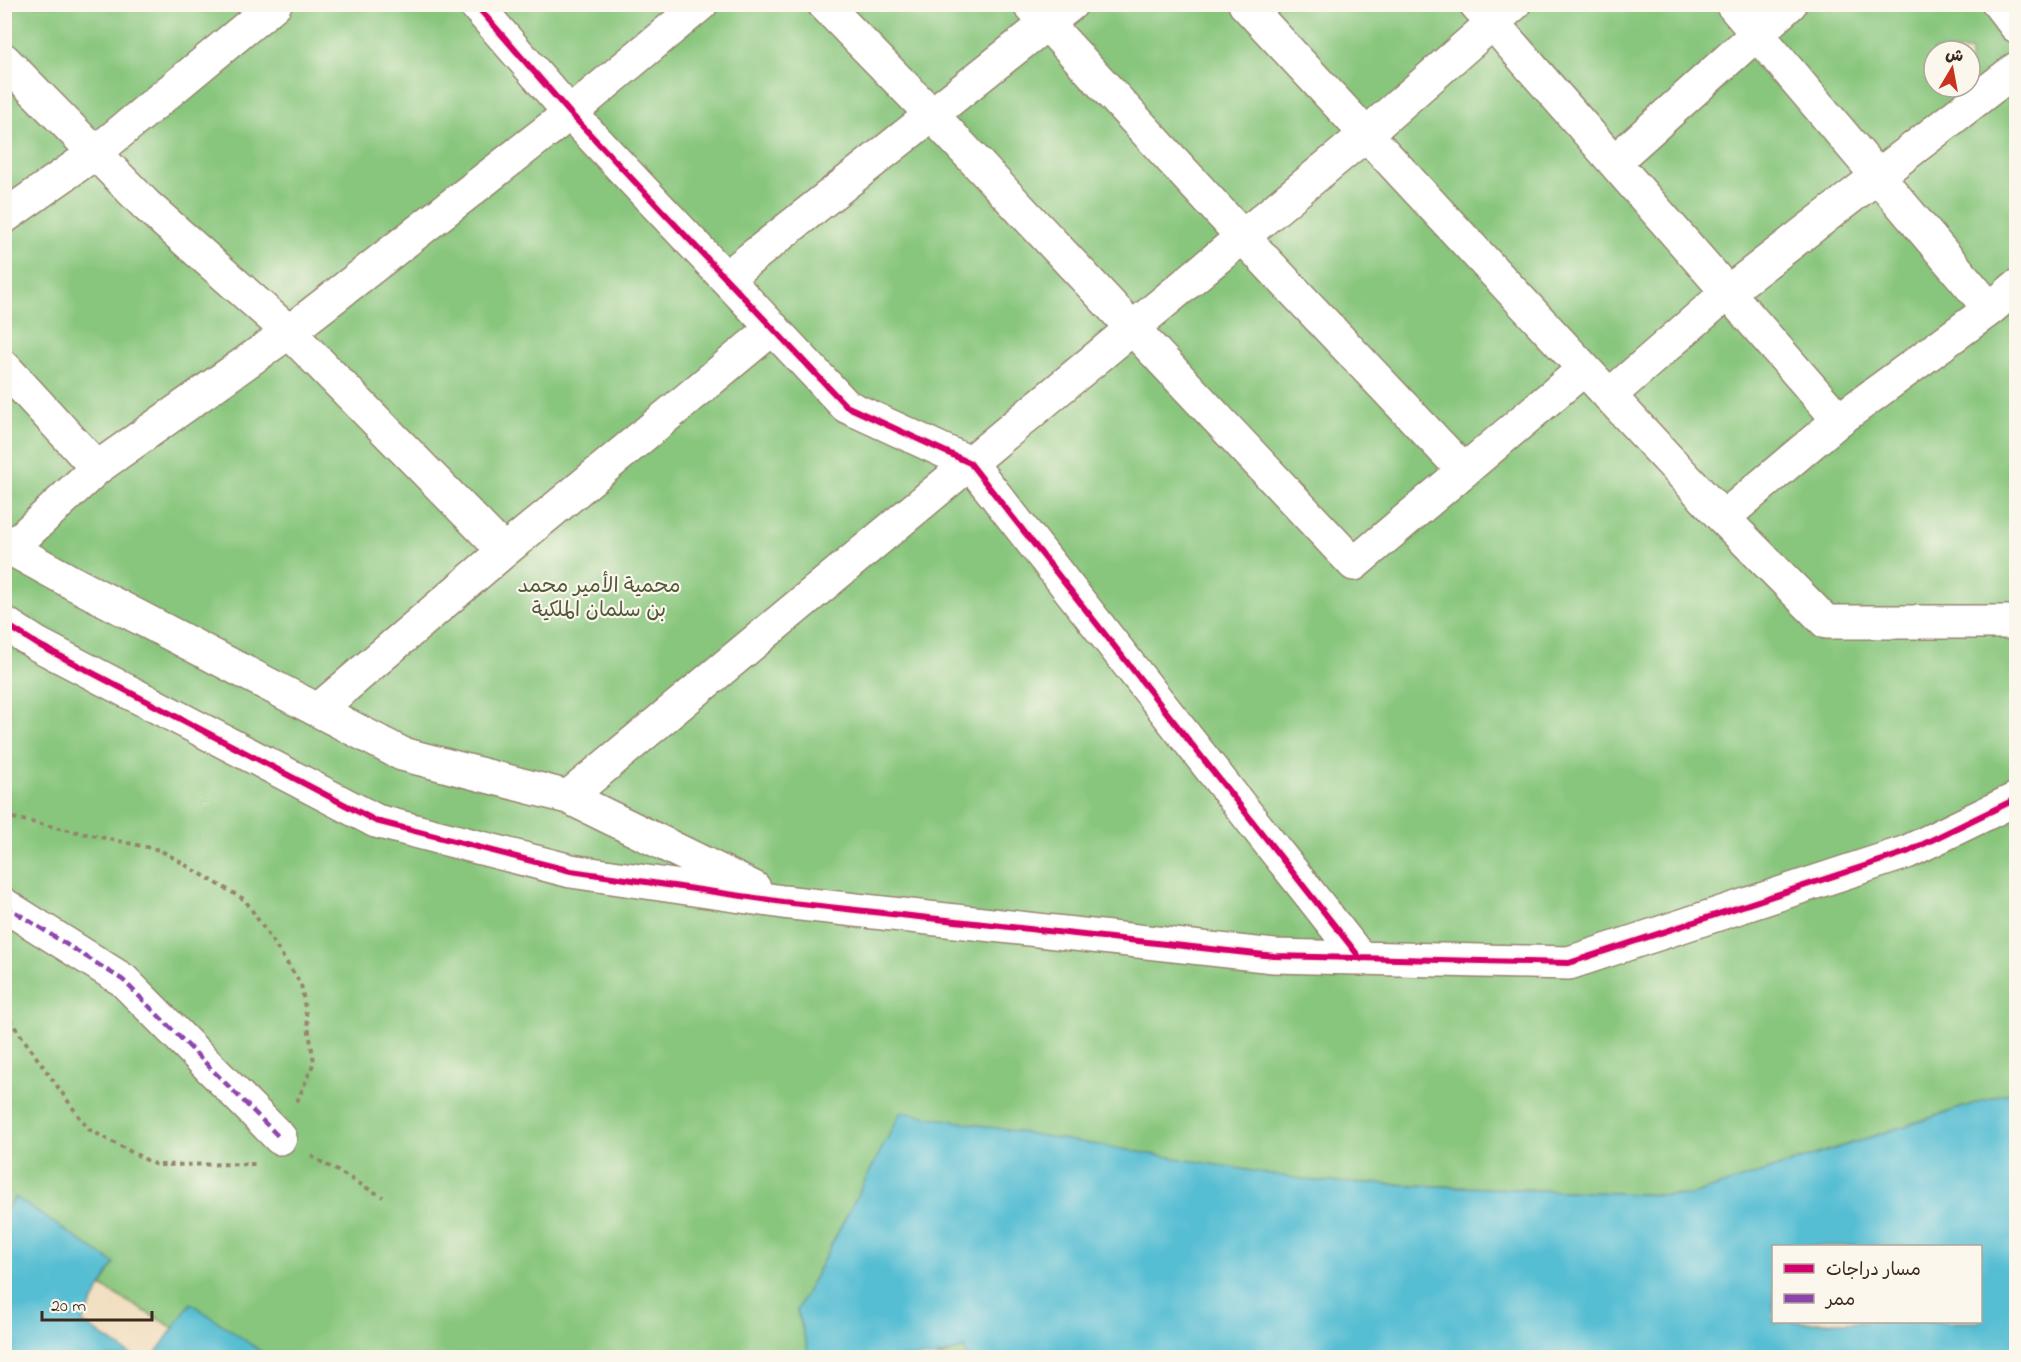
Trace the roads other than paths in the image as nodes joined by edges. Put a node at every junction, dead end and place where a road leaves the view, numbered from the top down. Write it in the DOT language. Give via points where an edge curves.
graph roads {
  1 [pos="275,4"];
  2 [pos="475,4"];
  3 [pos="701,4"];
  4 [pos="824,4"];
  5 [pos="1245,4"];
  6 [pos="1732,4"];
  7 [pos="1790,4"];
  8 [pos="1999,4"];
  9 [pos="1494,10"];
  10 [pos="1049,11"];
  11 [pos="2016,26"];
  12 [pos="1757,34"];
  13 [pos="4,60"];
  14 [pos="2016,69"];
  15 [pos="570,113"];
  16 [pos="932,115"];
  17 [pos="1365,135"];
  18 [pos="94,153"];
  19 [pos="1614,162"];
  20 [pos="1877,176"];
  21 [pos="4,217"];
  22 [pos="1242,236"];
  23 [pos="726,278"];
  24 [pos="2016,287"];
  25 [pos="1728,292"];
  26 [pos="1990,309"];
  27 [pos="772,328"];
  28 [pos="1132,329"];
  29 [pos="289,332"];
  30 [pos="4,367"];
  31 [pos="1584,369"];
  32 [pos="1609,396"];
  33 [pos="1839,420"];
  34 [pos="970,463"];
  35 [pos="97,468"];
  36 [pos="1464,471"];
  37 [pos="1724,518"];
  38 [pos="7,547"];
  39 [pos="504,551"];
  40 [pos="2016,622"];
  41 [pos="4,623"];
  42 [pos="318,710"];
  43 [pos="568,797"];
  44 [pos="2016,800"];
  45 [pos="783,902"];
  46 [pos="4,905"];
  47 [pos="1361,959"];
  48 [pos="280,1138"];
  1 -- 18 [label="street"];
  2 -- 15 [label="street"];
  3 -- 15 [label="street"];
  4 -- 16 [label="street"];
  5 -- 17 [label="street"];
  6 -- 12 [label="street"];
  7 -- 12 [label="street"];
  8 -- 11 [label="street"];
  9 -- 17 [label="street"];
  9 -- 19 [label="street"];
  10 -- 16 [label="street"];
  10 -- 22 [label="street"];
  12 -- 19 [label="street"];
  12 -- 20 [label="street"];
  13 -- 18 [label="street"];
  14 -- 20 [label="street"];
  15 -- 23 [label="street"];
  15 -- 29 [label="street"];
  16 -- 23 [label="street"];
  16 -- 28 [label="street"];
  17 -- 22 [label="street"];
  17 -- 31 [label="street"];
  18 -- 21 [label="street"];
  18 -- 29 [label="street" via="146,205"];
  19 -- 25 [label="street"];
  20 -- 25 [label="street"];
  20 -- 26 [label="street"];
  22 -- 28 [label="street"];
  22 -- 36 [label="street"];
  23 -- 27 [label="street"];
  24 -- 26 [label="street"];
  25 -- 32 [label="street"];
  25 -- 33 [label="street"];
  26 -- 33 [label="street"];
  27 -- 34 [label="street" via="846,406"];
  27 -- 39 [label="street"];
  28 -- 34 [label="street"];
  28 -- 36 [label="street" via="1354,564"];
  29 -- 35 [label="street"];
  29 -- 39 [label="street"];
  30 -- 35 [label="street"];
  31 -- 32 [label="street"];
  31 -- 36 [label="street"];
  32 -- 37 [label="street"];
  33 -- 37 [label="street"];
  34 -- 43 [label="street"];
  34 -- 47 [label="street"];
  35 -- 38 [label="street"];
  37 -- 40 [label="street" via="1826,622"];
  38 -- 42 [label="street"];
  39 -- 42 [label="street"];
  41 -- 45 [label="street" via="36,644 376,821 571,871"];
  42 -- 43 [label="street" via="402,754"];
  43 -- 45 [label="street"];
  44 -- 47 [label="street" via="1907,852 1569,963"];
  45 -- 47 [label="street" via="1274,956"];
  46 -- 48 [label="street" via="123,980"];
}
